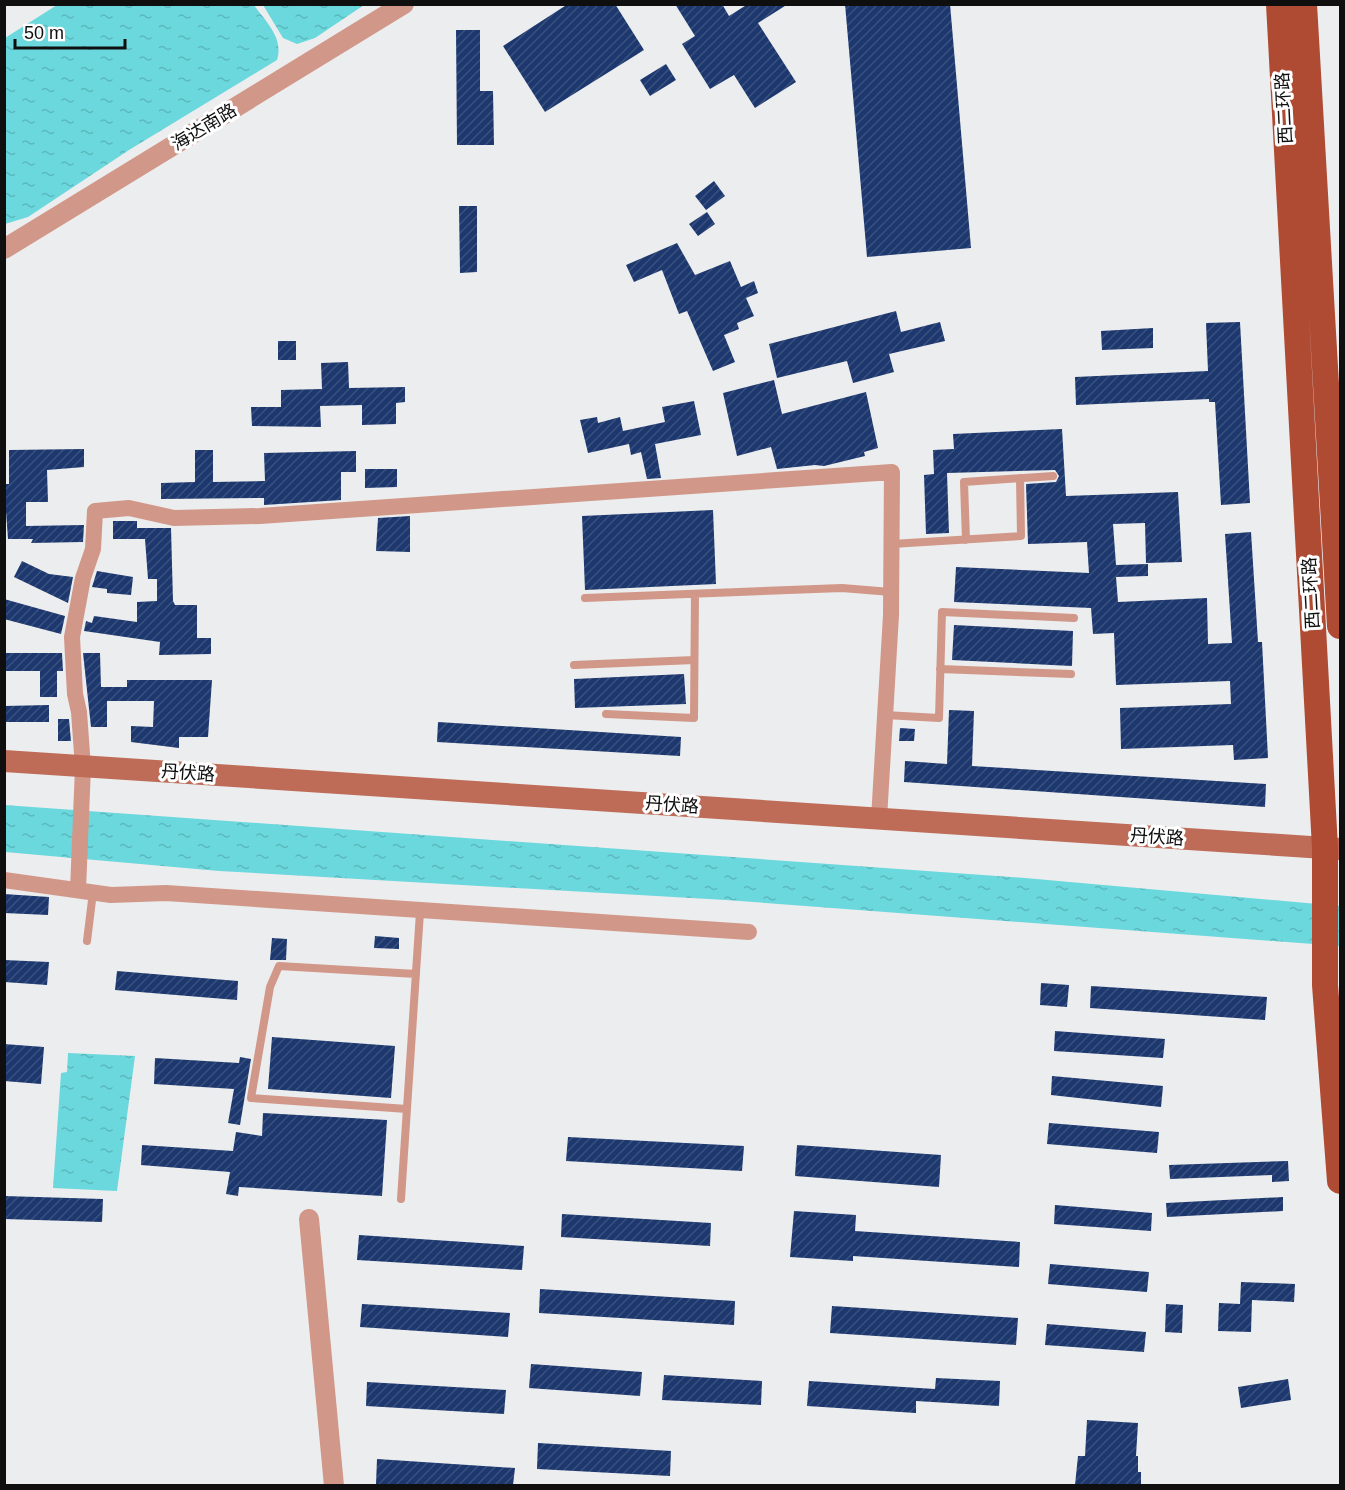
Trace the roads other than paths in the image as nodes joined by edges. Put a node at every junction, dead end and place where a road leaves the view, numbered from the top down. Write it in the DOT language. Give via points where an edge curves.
graph roads {
  1 [pos="404,4"];
  2 [pos="1279,4"];
  3 [pos="1304,4"];
  4 [pos="4,249"];
  5 [pos="1053,476"];
  6 [pos="1020,478"];
  7 [pos="966,540"];
  8 [pos="892,543"];
  9 [pos="891,592"];
  10 [pos="695,594"];
  11 [pos="585,598"];
  12 [pos="1074,618"];
  13 [pos="1341,626"];
  14 [pos="694,660"];
  15 [pos="574,665"];
  16 [pos="940,669"];
  17 [pos="1071,674"];
  18 [pos="606,714"];
  19 [pos="885,715"];
  20 [pos="4,761"];
  21 [pos="83,767"];
  22 [pos="879,819"];
  23 [pos="1333,849"];
  24 [pos="4,880"];
  25 [pos="83,886"];
  26 [pos="420,912"];
  27 [pos="749,932"];
  28 [pos="87,941"];
  29 [pos="416,974"];
  30 [pos="407,1109"];
  31 [pos="1341,1181"];
  32 [pos="401,1199"];
  33 [pos="309,1219"];
  34 [pos="334,1485"];
  1 -- 4 [label="street, 海达南路"];
  2 -- 23 [label="main road, 西二环路"];
  3 -- 13 [label="main road, 西二环路"];
  5 -- 6 [label="lane"];
  6 -- 7 [label="lane" via="1022,536"];
  6 -- 7 [label="lane" via="964,482"];
  7 -- 8 [label="lane"];
  8 -- 9 [label="street"];
  8 -- 21 [label="street" via="892,472 260,516 174,518 129,508 95,511 93,549 72,637"];
  9 -- 10 [label="lane" via="842,588"];
  9 -- 19 [label="street"];
  10 -- 11 [label="lane"];
  10 -- 14 [label="lane"];
  12 -- 16 [label="lane" via="942,612"];
  14 -- 15 [label="lane"];
  14 -- 18 [label="lane" via="694,718"];
  16 -- 17 [label="lane"];
  16 -- 19 [label="lane" via="939,718"];
  19 -- 22 [label="street"];
  20 -- 21 [label="main road, 丹伏路"];
  21 -- 22 [label="main road, 丹伏路"];
  21 -- 25 [label="street"];
  22 -- 23 [label="main road, 丹伏路"];
  23 -- 31 [label="main road, 西二环路" via="1323,894 1324,985"];
  24 -- 25 [label="street"];
  25 -- 26 [label="street" via="111,895 166,893"];
  25 -- 28 [label="lane"];
  26 -- 27 [label="street"];
  26 -- 29 [label="lane"];
  29 -- 30 [label="lane"];
  29 -- 30 [label="lane" via="279,966 270,987 251,1098"];
  30 -- 32 [label="lane"];
  33 -- 34 [label="street"];
}
